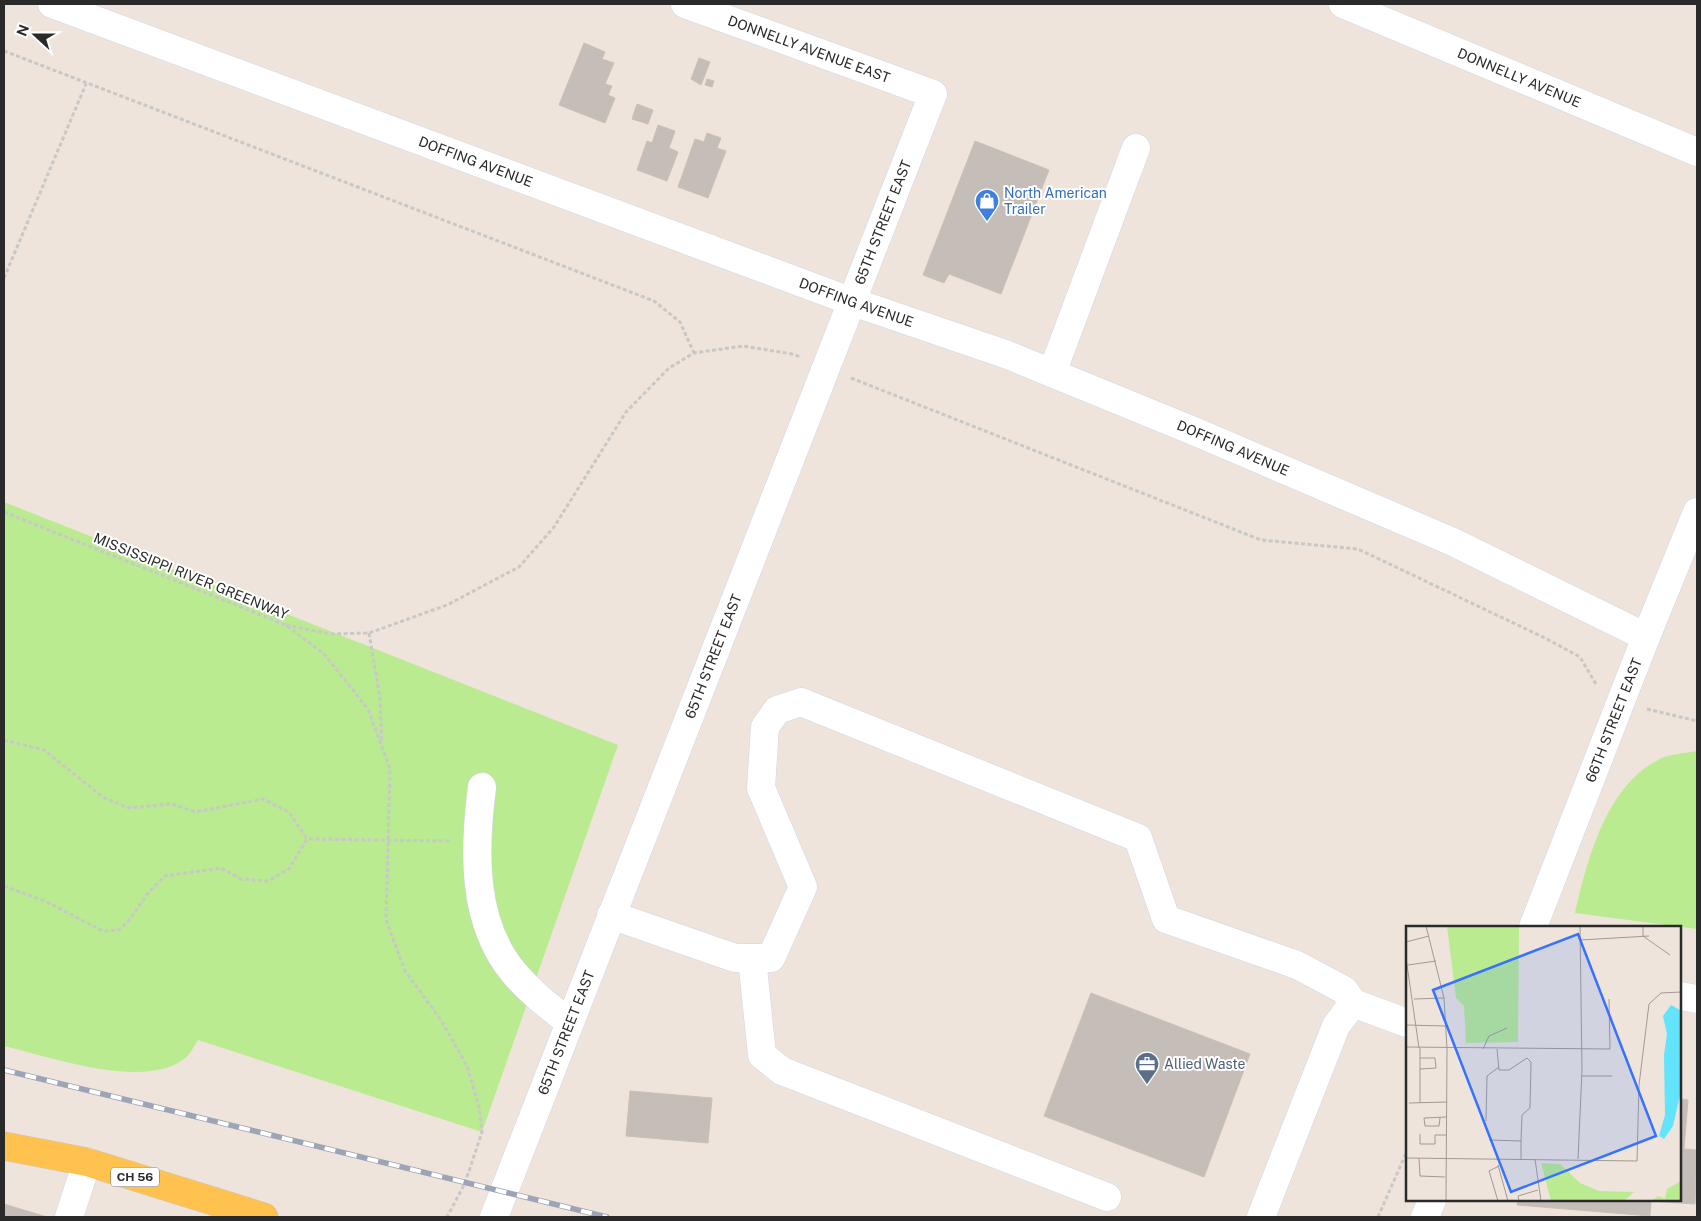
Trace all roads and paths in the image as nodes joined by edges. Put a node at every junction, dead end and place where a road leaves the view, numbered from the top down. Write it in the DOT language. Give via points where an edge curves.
graph roads {
  1 [pos="52,4"];
  2 [pos="685,4"];
  3 [pos="1343,4"];
  4 [pos="4,51"];
  5 [pos="86,84"];
  6 [pos="933,94"];
  7 [pos="1136,148"];
  8 [pos="1697,152"];
  9 [pos="4,278"];
  10 [pos="853,302"];
  11 [pos="694,353"];
  12 [pos="827,368"];
  13 [pos="1052,373"];
  14 [pos="4,512"];
  15 [pos="1697,512"];
  16 [pos="286,625"];
  17 [pos="368,632"];
  18 [pos="1646,637"];
  19 [pos="1598,690"];
  20 [pos="4,740"];
  21 [pos="382,746"];
  22 [pos="482,788"];
  23 [pos="307,839"];
  24 [pos="388,840"];
  25 [pos="429,840"];
  26 [pos="4,886"];
  27 [pos="611,915"];
  28 [pos="1533,926"];
  29 [pos="752,958"];
  30 [pos="1681,996"];
  31 [pos="1697,999"];
  32 [pos="1354,1002"];
  33 [pos="569,1022"];
  34 [pos="1406,1023"];
  35 [pos="4,1146"];
  36 [pos="1406,1153"];
  37 [pos="87,1162"];
  38 [pos="1107,1198"];
  39 [pos="1432,1201"];
  40 [pos="70,1217"];
  41 [pos="264,1217"];
  42 [pos="447,1217"];
  43 [pos="494,1217"];
  44 [pos="1261,1217"];
  45 [pos="1378,1217"];
  46 [pos="1425,1217"];
  1 -- 10 [label="street, DOFFING AVENUE"];
  2 -- 6 [label="street, DONNELLY AVENUE EAST"];
  3 -- 8 [label="street, DONNELLY AVENUE"];
  4 -- 5 [label="path"];
  5 -- 9 [label="path"];
  5 -- 11 [label="path" via="654,301 680,322"];
  6 -- 10 [label="street, 65TH STREET EAST"];
  7 -- 13 [label="street"];
  10 -- 12 [label="street, 65TH STREET EAST"];
  10 -- 13 [label="street, DOFFING AVENUE"];
  11 -- 12 [label="path" via="744,346 792,354"];
  11 -- 17 [label="path" via="669,368 626,412 554,527 519,567 447,605"];
  12 -- 19 [label="path" via="1261,540 1358,549 1548,639 1580,658"];
  12 -- 27 [label="street, 65TH STREET EAST"];
  13 -- 18 [label="street, DOFFING AVENUE" via="1453,542"];
  14 -- 16 [label="path, MISSISSIPPI RIVER GREENWAY"];
  15 -- 18 [label="street, 66TH STREET EAST"];
  16 -- 17 [label="path" via="332,634"];
  16 -- 21 [label="path, MISSISSIPPI RIVER GREENWAY" via="324,654 368,709"];
  17 -- 21 [label="path" via="380,698"];
  18 -- 28 [label="street, 66TH STREET EAST"];
  20 -- 23 [label="path" via="44,750 104,798 129,808 171,804 196,812 263,799 289,812"];
  21 -- 24 [label="path, MISSISSIPPI RIVER GREENWAY" via="390,769"];
  22 -- 33 [label="street" via="476,832 476,866 482,905 495,943 513,972 534,995"];
  23 -- 24 [label="path"];
  23 -- 26 [label="path" via="290,869 268,881 241,879 221,868 165,876 119,930 103,931 46,901"];
  24 -- 25 [label="path"];
  24 -- 42 [label="path, MISSISSIPPI RIVER GREENWAY" via="386,920 405,971 441,1020 467,1066 479,1106 482,1132 465,1183"];
  27 -- 29 [label="street" via="735,958"];
  27 -- 33 [label="street, 65TH STREET EAST"];
  29 -- 32 [label="street" via="771,958 803,888 761,788 765,727 777,710 801,702 1138,838 1166,920 1297,965 1344,990"];
  29 -- 38 [label="street" via="762,1055 782,1071"];
  30 -- 31 [label="street"];
  32 -- 34 [label="street"];
  32 -- 44 [label="street" via="1336,1026"];
  33 -- 43 [label="street, 65TH STREET EAST"];
  35 -- 37 [label="main road, CH 56"];
  36 -- 45 [label="path"];
  37 -- 40 [label="street"];
  37 -- 41 [label="main road, CH 56"];
  39 -- 46 [label="street"];
}
